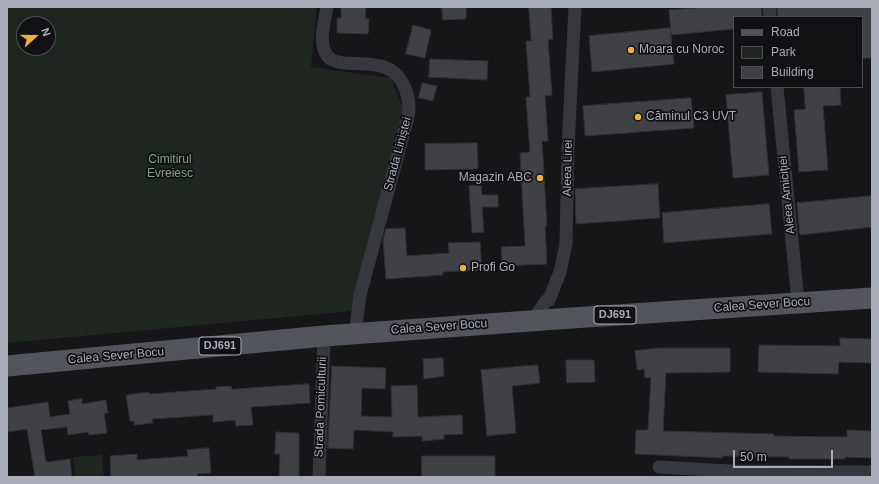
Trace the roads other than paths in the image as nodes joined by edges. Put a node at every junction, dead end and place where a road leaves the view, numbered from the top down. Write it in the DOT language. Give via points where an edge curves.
graph roads {
  1 [pos="327,7"];
  2 [pos="575,7"];
  3 [pos="777,88"];
  4 [pos="872,298"];
  5 [pos="798,302"];
  6 [pos="533,320"];
  7 [pos="355,334"];
  8 [pos="324,336"];
  9 [pos="7,366"];
  10 [pos="659,467"];
  11 [pos="872,472"];
  12 [pos="319,477"];
  1 -- 7 [label="street, Strada Liniștei" via="323,46 328,58 336,62 389,68 402,82 409,103 408,117 360,295"];
  2 -- 6 [label="street, Aleea Lirei" via="566,244 560,272 549,300"];
  3 -- 5 [label="street, Aleea Amiciției"];
  4 -- 5 [label="main road, Calea Sever Bocu / DJ691"];
  5 -- 6 [label="main road, Calea Sever Bocu / DJ691"];
  6 -- 7 [label="main road, Calea Sever Bocu / DJ691"];
  7 -- 8 [label="main road, Calea Sever Bocu / DJ691"];
  8 -- 9 [label="main road, Calea Sever Bocu / DJ691"];
  8 -- 12 [label="street, Strada Pomiculturii"];
  10 -- 11 [label="street"];
}
